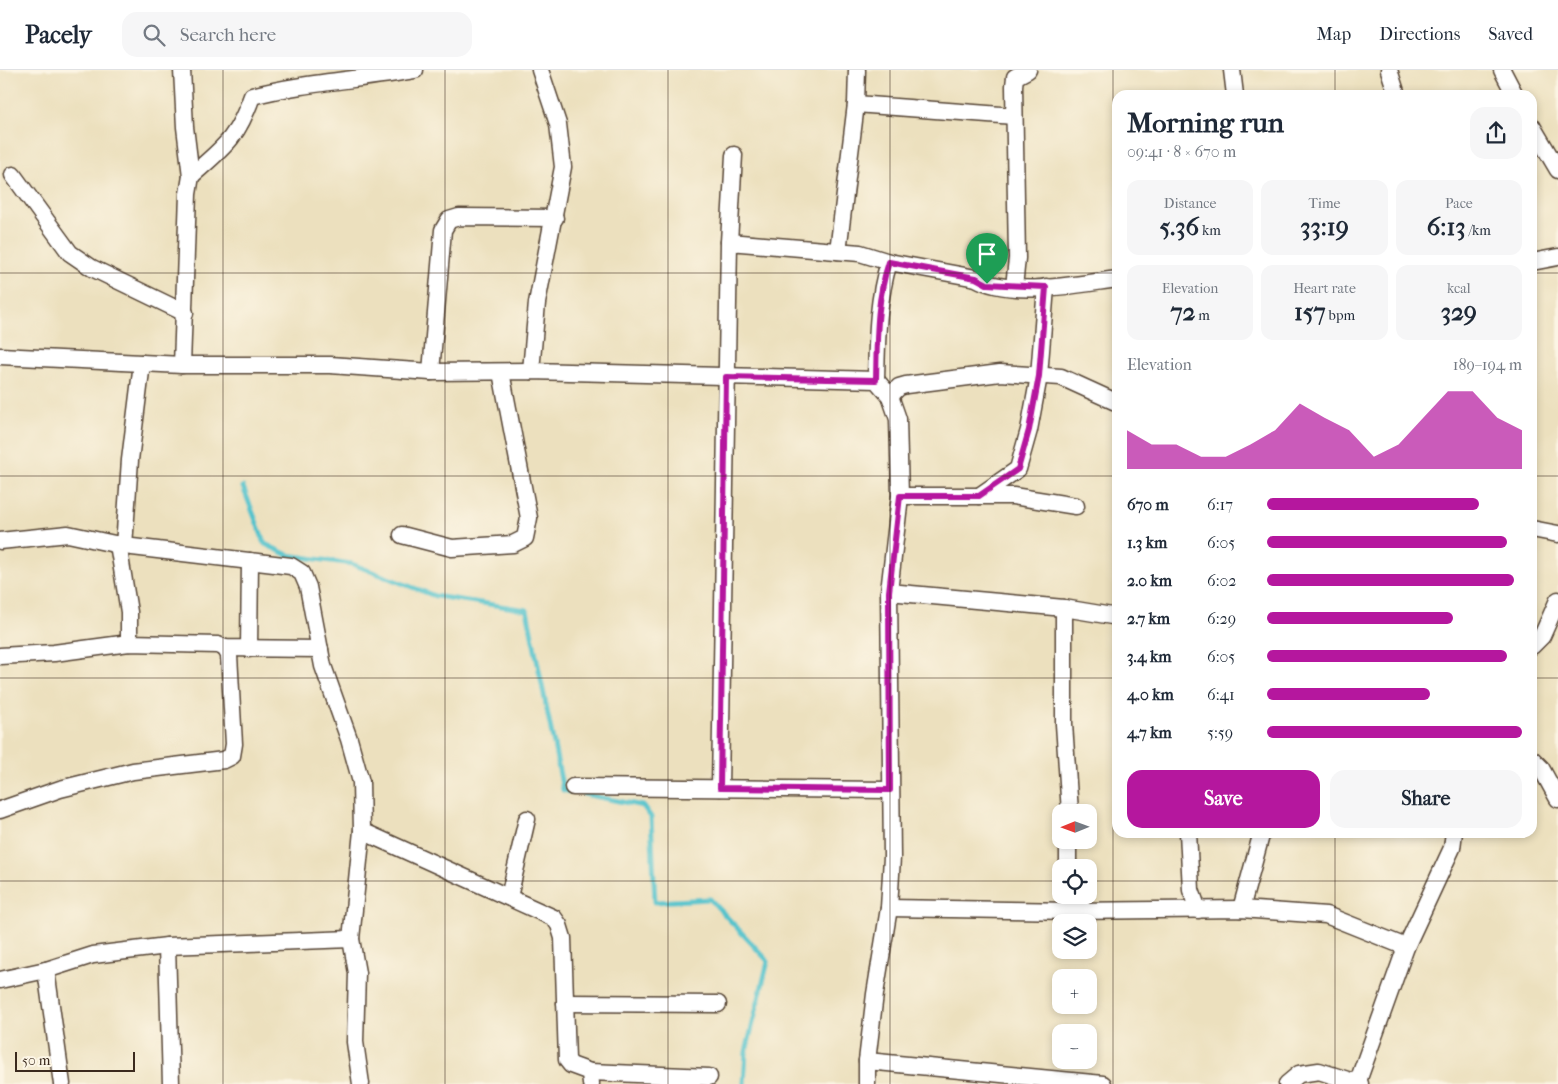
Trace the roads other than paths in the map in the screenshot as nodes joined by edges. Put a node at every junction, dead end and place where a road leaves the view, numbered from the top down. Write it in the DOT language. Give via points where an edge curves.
graph roads {
  1 [pos="182,70"];
  2 [pos="415,70"];
  3 [pos="540,70"];
  4 [pos="857,70"];
  5 [pos="1028,70"];
  6 [pos="1232,70"];
  7 [pos="1389,70"];
  8 [pos="1502,70"];
  9 [pos="1234,90"];
  10 [pos="1395,90"];
  11 [pos="1512,90"];
  12 [pos="856,104"];
  13 [pos="1014,116"];
  14 [pos="1537,134"];
  15 [pos="734,155"];
  16 [pos="1558,170"];
  17 [pos="13,176"];
  18 [pos="191,176"];
  19 [pos="555,218"];
  20 [pos="729,242"];
  21 [pos="838,251"];
  22 [pos="1558,257"];
  23 [pos="1537,261"];
  24 [pos="889,262"];
  25 [pos="1112,280"];
  26 [pos="1014,287"];
  27 [pos="1046,287"];
  28 [pos="185,314"];
  29 [pos="0,356"];
  30 [pos="142,363"];
  31 [pos="182,365"];
  32 [pos="531,371"];
  33 [pos="431,372"];
  34 [pos="501,372"];
  35 [pos="1039,376"];
  36 [pos="726,377"];
  37 [pos="876,380"];
  38 [pos="890,396"];
  39 [pos="1112,400"];
  40 [pos="900,496"];
  41 [pos="979,496"];
  42 [pos="1076,506"];
  43 [pos="1537,530"];
  44 [pos="1558,534"];
  45 [pos="402,535"];
  46 [pos="0,541"];
  47 [pos="121,545"];
  48 [pos="250,561"];
  49 [pos="889,592"];
  50 [pos="1558,600"];
  51 [pos="1064,608"];
  52 [pos="1112,616"];
  53 [pos="1537,641"];
  54 [pos="129,643"];
  55 [pos="225,648"];
  56 [pos="249,649"];
  57 [pos="320,649"];
  58 [pos="0,656"];
  59 [pos="1537,763"];
  60 [pos="1551,774"];
  61 [pos="573,787"];
  62 [pos="720,788"];
  63 [pos="890,790"];
  64 [pos="1558,799"];
  65 [pos="1069,804"];
  66 [pos="0,810"];
  67 [pos="527,819"];
  68 [pos="362,831"];
  69 [pos="1188,838"];
  70 [pos="1260,838"];
  71 [pos="1453,838"];
  72 [pos="510,897"];
  73 [pos="1052,904"];
  74 [pos="1090,904"];
  75 [pos="889,908"];
  76 [pos="1241,909"];
  77 [pos="1198,910"];
  78 [pos="351,939"];
  79 [pos="167,946"];
  80 [pos="1406,946"];
  81 [pos="46,970"];
  82 [pos="0,980"];
  83 [pos="565,1003"];
  84 [pos="718,1004"];
  85 [pos="867,1061"];
  86 [pos="709,1077"];
  87 [pos="590,1078"];
  88 [pos="1358,1083"];
  89 [pos="59,1084"];
  90 [pos="171,1084"];
  91 [pos="361,1084"];
  92 [pos="867,1084"];
  93 [pos="1101,1084"];
  94 [pos="1287,1084"];
  1 -- 18 [label="street"];
  2 -- 18 [label="street" via="288,87 252,96 231,140"];
  3 -- 19 [label="street" via="558,124 563,167"];
  4 -- 12 [label="street"];
  5 -- 13 [label="street" via="1015,77"];
  6 -- 9 [label="street"];
  7 -- 10 [label="street"];
  8 -- 11 [label="street"];
  12 -- 13 [label="street"];
  12 -- 21 [label="street"];
  13 -- 26 [label="street" via="1017,258"];
  14 -- 16 [label="street"];
  15 -- 20 [label="street"];
  17 -- 28 [label="street" via="70,253 92,268"];
  18 -- 28 [label="street"];
  19 -- 32 [label="street" via="537,303"];
  19 -- 33 [label="street" via="459,217 449,220 444,230"];
  20 -- 21 [label="street"];
  20 -- 36 [label="street"];
  21 -- 24 [label="street" via="860,253"];
  22 -- 23 [label="street"];
  24 -- 26 [label="street"];
  24 -- 37 [label="street" via="877,318"];
  25 -- 27 [label="street"];
  26 -- 27 [label="street"];
  27 -- 35 [label="street"];
  28 -- 31 [label="street"];
  29 -- 30 [label="street"];
  30 -- 31 [label="street"];
  30 -- 47 [label="street"];
  31 -- 33 [label="street" via="330,365"];
  32 -- 34 [label="street"];
  32 -- 36 [label="street"];
  33 -- 34 [label="street"];
  34 -- 45 [label="street" via="530,518 525,538 513,544 452,548"];
  35 -- 38 [label="street" via="1000,373 906,385"];
  35 -- 39 [label="street" via="1061,377"];
  35 -- 41 [label="street" via="1018,469"];
  36 -- 37 [label="street"];
  36 -- 62 [label="street"];
  37 -- 38 [label="street"];
  38 -- 40 [label="street" via="898,419"];
  40 -- 41 [label="street"];
  40 -- 49 [label="street"];
  41 -- 42 [label="street" via="1013,496"];
  43 -- 44 [label="street"];
  46 -- 47 [label="street" via="68,534"];
  47 -- 48 [label="street"];
  47 -- 54 [label="street" via="129,612"];
  48 -- 56 [label="street"];
  48 -- 57 [label="street" via="291,566 302,573 308,587"];
  49 -- 51 [label="street"];
  49 -- 63 [label="street"];
  50 -- 53 [label="street"];
  51 -- 52 [label="street"];
  51 -- 65 [label="street" via="1064,724"];
  54 -- 55 [label="street" via="218,645"];
  54 -- 58 [label="street"];
  55 -- 56 [label="street"];
  55 -- 66 [label="street" via="229,655 232,756 224,760 114,776 60,789"];
  56 -- 57 [label="street"];
  57 -- 68 [label="street" via="361,782"];
  59 -- 60 [label="street"];
  60 -- 64 [label="street"];
  61 -- 62 [label="street"];
  62 -- 63 [label="street"];
  63 -- 75 [label="street" via="892,857"];
  67 -- 72 [label="street"];
  68 -- 72 [label="street"];
  68 -- 78 [label="street"];
  69 -- 77 [label="street" via="1191,890"];
  70 -- 76 [label="street"];
  71 -- 80 [label="street" via="1452,848"];
  72 -- 83 [label="street" via="554,918 559,925 563,938"];
  73 -- 75 [label="street"];
  74 -- 77 [label="street"];
  75 -- 85 [label="street"];
  76 -- 77 [label="street"];
  76 -- 80 [label="street" via="1326,916"];
  78 -- 79 [label="street"];
  78 -- 91 [label="street" via="356,973 355,1042"];
  79 -- 81 [label="street" via="94,954"];
  79 -- 90 [label="street"];
  80 -- 88 [label="street"];
  81 -- 82 [label="street"];
  81 -- 89 [label="street"];
  83 -- 84 [label="street"];
  83 -- 87 [label="street" via="567,1060"];
  85 -- 92 [label="street"];
  85 -- 93 [label="street"];
  86 -- 87 [label="street"];
  88 -- 94 [label="street" via="1319,1071 1299,1074"];
}
